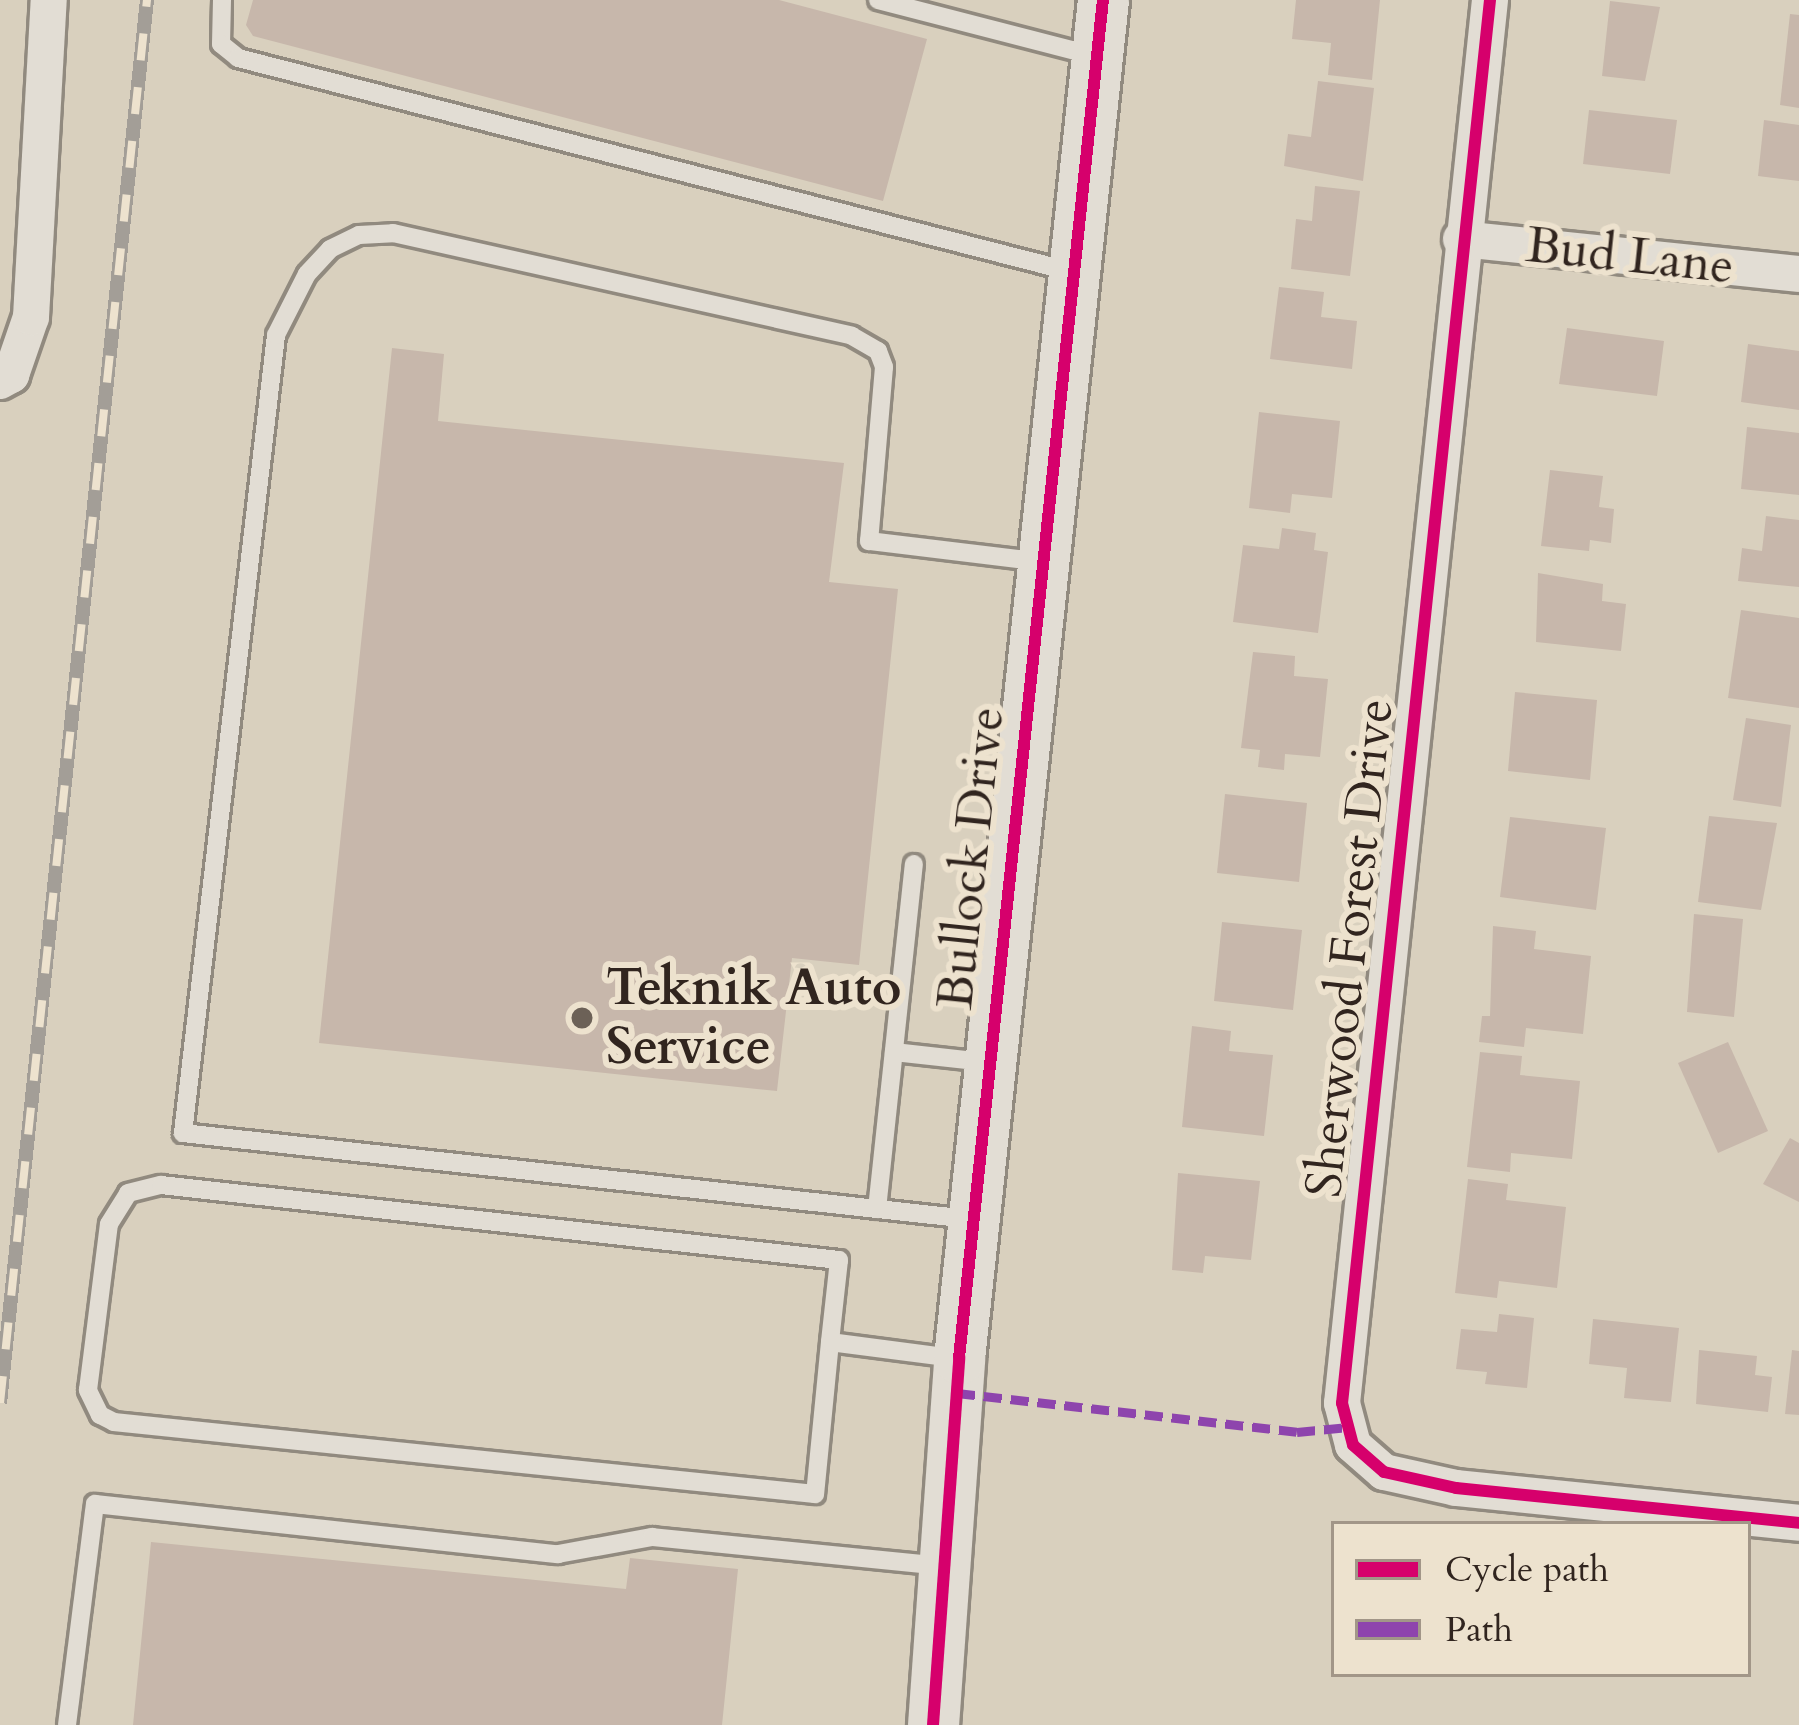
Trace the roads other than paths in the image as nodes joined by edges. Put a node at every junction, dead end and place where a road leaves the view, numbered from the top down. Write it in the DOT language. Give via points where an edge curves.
graph roads {
  1 [pos="49,0"];
  2 [pos="222,0"];
  3 [pos="878,0"];
  4 [pos="1103,0"];
  5 [pos="1490,0"];
  6 [pos="1097,57"];
  7 [pos="1461,239"];
  8 [pos="1073,272"];
  9 [pos="1799,274"];
  10 [pos="0,380"];
  11 [pos="1042,562"];
  12 [pos="914,864"];
  13 [pos="894,1052"];
  14 [pos="989,1063"];
  15 [pos="877,1209"];
  16 [pos="973,1220"];
  17 [pos="830,1342"];
  18 [pos="959,1358"];
  19 [pos="1799,1523"];
  20 [pos="945,1566"];
  21 [pos="67,1725"];
  22 [pos="933,1725"];
  1 -- 10 [label="street" via="31,317 10,375"];
  2 -- 8 [label="lane" via="221,44 238,58"];
  3 -- 6 [label="lane"];
  4 -- 6 [label="street, Bullock Drive"];
  5 -- 7 [label="street, Sherwood Forest Drive"];
  6 -- 8 [label="street, Bullock Drive"];
  7 -- 9 [label="street, Bud Lane"];
  7 -- 19 [label="street, Sherwood Forest Drive" via="1342,1403 1353,1445 1384,1472 1456,1488"];
  8 -- 11 [label="street, Bullock Drive"];
  11 -- 14 [label="street, Bullock Drive"];
  11 -- 15 [label="lane" via="869,541 884,367 878,351 852,336 393,233 359,235 330,249 307,274 276,334 183,1132"];
  12 -- 13 [label="lane"];
  13 -- 14 [label="lane"];
  13 -- 15 [label="lane"];
  14 -- 16 [label="street, Bullock Drive"];
  15 -- 16 [label="lane"];
  16 -- 18 [label="street, Bullock Drive"];
  17 -- 17 [label="lane" via="815,1494 114,1422 100,1415 88,1390 109,1224 128,1193 161,1185 838,1260"];
  17 -- 18 [label="lane"];
  18 -- 20 [label="street, Bullock Drive"];
  20 -- 21 [label="lane" via="652,1537 559,1554 95,1504"];
  20 -- 22 [label="street, Bullock Drive"];
}
